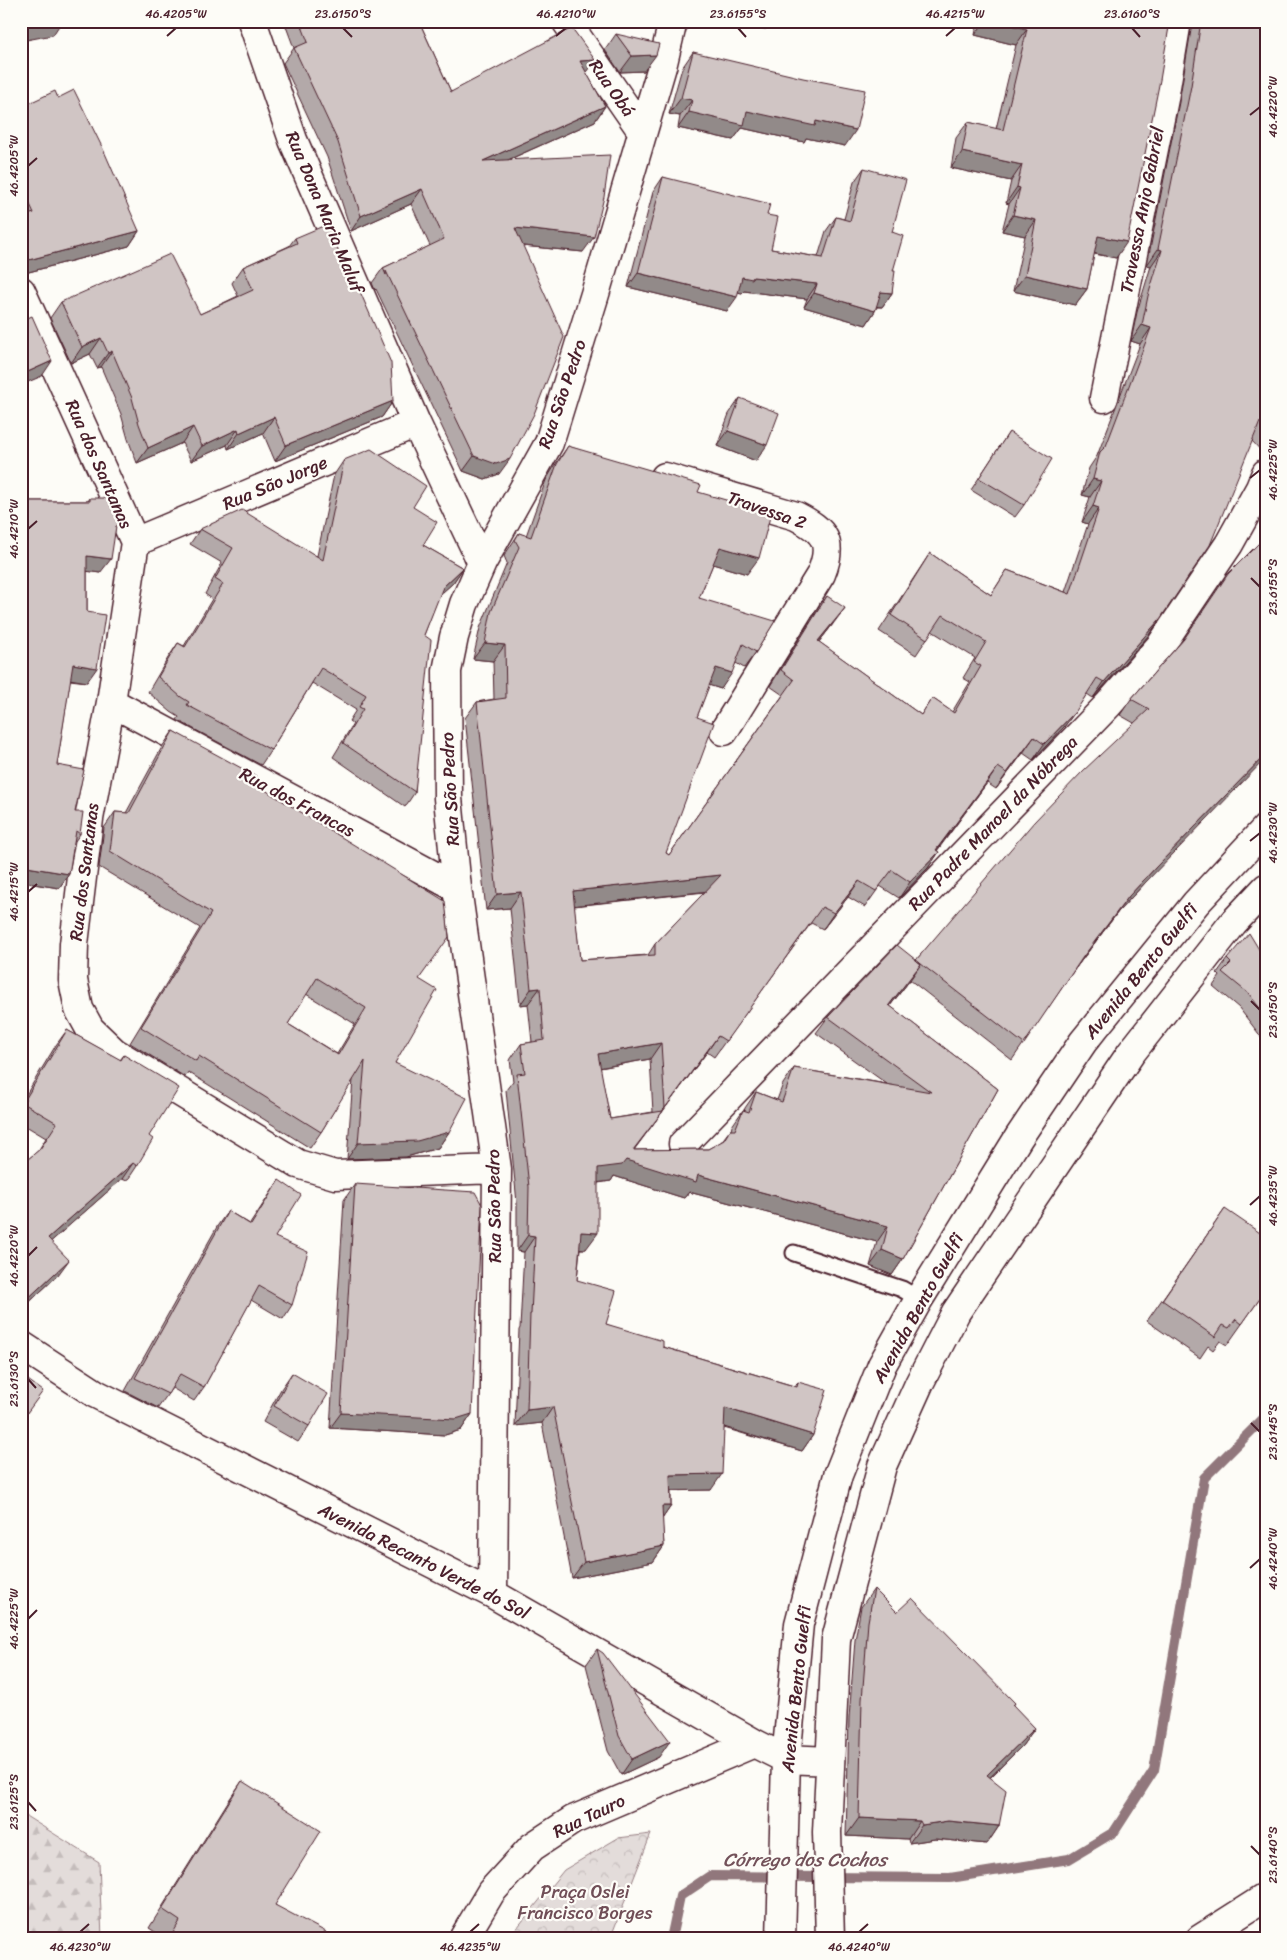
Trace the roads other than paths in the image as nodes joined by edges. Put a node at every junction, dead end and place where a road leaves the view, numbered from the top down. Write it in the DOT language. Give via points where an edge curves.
graph roads {
  1 [pos="252,21"];
  2 [pos="566,21"];
  3 [pos="673,21"];
  4 [pos="1177,21"];
  5 [pos="642,131"];
  6 [pos="21,291"];
  7 [pos="1104,398"];
  8 [pos="416,423"];
  9 [pos="549,443"];
  10 [pos="577,451"];
  11 [pos="644,471"];
  12 [pos="1266,473"];
  13 [pos="135,542"];
  14 [pos="482,563"];
  15 [pos="110,702"];
  16 [pos="724,731"];
  17 [pos="1266,828"];
  18 [pos="457,888"];
  19 [pos="1266,888"];
  20 [pos="683,1144"];
  21 [pos="497,1169"];
  22 [pos="794,1253"];
  23 [pos="919,1299"];
  24 [pos="21,1345"];
  25 [pos="493,1594"];
  26 [pos="754,1743"];
  27 [pos="786,1758"];
  28 [pos="830,1761"];
  29 [pos="1266,1896"];
  30 [pos="463,1939"];
  31 [pos="781,1939"];
  32 [pos="830,1939"];
  33 [pos="1200,1939"];
  1 -- 8 [label="street, Rua Dona Maria Maluf" via="293,140"];
  2 -- 5 [label="street, Rua Obá"];
  3 -- 5 [label="street, Rua São Pedro"];
  4 -- 7 [label="street, Travessa Anjo Gabriel"];
  5 -- 9 [label="street, Rua São Pedro"];
  6 -- 13 [label="street, Rua dos Santanas"];
  8 -- 13 [label="street, Rua São Jorge"];
  8 -- 14 [label="street, Rua Dona Maria Maluf"];
  9 -- 10 [label="street"];
  9 -- 14 [label="street, Rua São Pedro"];
  11 -- 16 [label="street, Travessa 2" via="796,516 814,525 825,537 828,549 822,574"];
  12 -- 20 [label="street, Rua Padre Manoel da Nóbrega" via="1229,544 1161,645 1108,705"];
  13 -- 15 [label="street, Rua dos Santanas"];
  14 -- 18 [label="street, Rua São Pedro" via="464,604 447,671 448,798"];
  15 -- 18 [label="street, Rua dos Francas"];
  15 -- 21 [label="street, Rua dos Santanas" via="89,819 74,944 73,980 79,1009 90,1029 114,1052 298,1164 336,1175"];
  17 -- 23 [label="street, Avenida Bento Guelfi" via="1196,903 1083,1042 1019,1137"];
  18 -- 21 [label="street, Rua São Pedro"];
  19 -- 28 [label="street, Avenida Bento Guelfi" via="1233,923 1131,1053 956,1312 919,1384 882,1466 836,1639"];
  21 -- 25 [label="street, Rua São Pedro"];
  22 -- 23 [label="lane" via="902,1290"];
  23 -- 27 [label="street, Avenida Bento Guelfi" via="882,1365 838,1475 799,1624"];
  24 -- 25 [label="street, Avenida Recanto Verde do Sol" via="96,1394"];
  25 -- 26 [label="street, Avenida Recanto Verde do Sol"];
  26 -- 27 [label="street, Avenida Recanto Verde do Sol"];
  26 -- 30 [label="street, Rua Tauro" via="573,1820 532,1847 491,1892"];
  27 -- 28 [label="street, Avenida Recanto Verde do Sol"];
  27 -- 31 [label="street, Avenida Bento Guelfi"];
  28 -- 32 [label="street, Avenida Bento Guelfi" via="827,1832"];
  29 -- 33 [label="street"];
}
